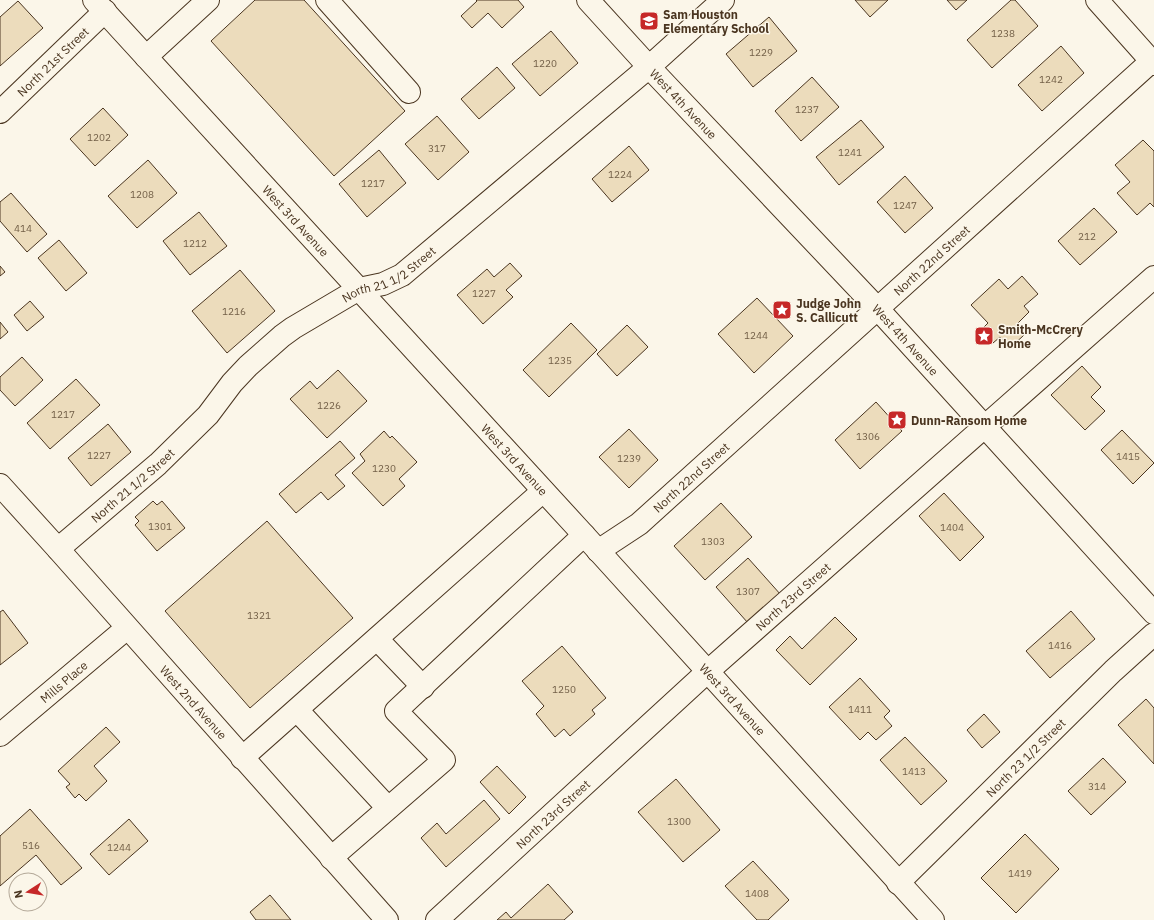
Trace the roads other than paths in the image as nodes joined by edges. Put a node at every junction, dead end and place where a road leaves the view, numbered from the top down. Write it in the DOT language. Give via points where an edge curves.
graph roads {
  1 [pos="208,0"];
  2 [pos="326,0"];
  3 [pos="588,0"];
  4 [pos="723,0"];
  5 [pos="1097,0"];
  6 [pos="99,6"];
  7 [pos="146,57"];
  8 [pos="1153,62"];
  9 [pos="649,66"];
  10 [pos="409,92"];
  11 [pos="0,112"];
  12 [pos="1154,277"];
  13 [pos="359,289"];
  14 [pos="877,308"];
  15 [pos="985,427"];
  16 [pos="0,485"];
  17 [pos="543,491"];
  18 [pos="591,543"];
  19 [pos="58,549"];
  20 [pos="1154,613"];
  21 [pos="127,628"];
  22 [pos="1154,634"];
  23 [pos="377,639"];
  24 [pos="707,672"];
  25 [pos="423,687"];
  26 [pos="297,710"];
  27 [pos="0,734"];
  28 [pos="242,758"];
  29 [pos="388,808"];
  30 [pos="331,858"];
  31 [pos="898,883"];
  32 [pos="387,920"];
  33 [pos="437,920"];
  34 [pos="933,920"];
  1 -- 7 [label="street"];
  2 -- 10 [label="street"];
  3 -- 9 [label="street, West 4th Avenue"];
  4 -- 9 [label="street, North 21 1/2 Street"];
  5 -- 8 [label="street"];
  6 -- 7 [label="street, West 3rd Avenue"];
  6 -- 11 [label="street, North 21st Street"];
  7 -- 13 [label="street, West 3rd Avenue"];
  8 -- 14 [label="street, North 22nd Street"];
  9 -- 13 [label="street, North 21 1/2 Street" via="402,275 383,284"];
  9 -- 14 [label="street, West 4th Avenue"];
  12 -- 15 [label="street, North 23rd Street"];
  13 -- 17 [label="street, West 3rd Avenue"];
  13 -- 19 [label="street, North 21 1/2 Street" via="282,336 248,366 208,415 158,464"];
  14 -- 15 [label="street, West 4th Avenue"];
  14 -- 18 [label="street, North 22nd Street" via="639,524"];
  15 -- 20 [label="street, West 4th Avenue"];
  15 -- 24 [label="street, North 23rd Street"];
  16 -- 19 [label="street, West 2nd Avenue"];
  17 -- 18 [label="street, West 3rd Avenue"];
  17 -- 23 [label="street"];
  18 -- 24 [label="street, West 3rd Avenue"];
  18 -- 25 [label="street, North 22nd Street"];
  19 -- 21 [label="street, West 2nd Avenue"];
  21 -- 27 [label="street, Mills Place"];
  21 -- 28 [label="street, West 2nd Avenue"];
  22 -- 31 [label="street, North 23 1/2 Street" via="1113,671"];
  23 -- 25 [label="street"];
  23 -- 26 [label="street"];
  24 -- 31 [label="street, West 3rd Avenue"];
  24 -- 33 [label="street, North 23rd Street"];
  25 -- 29 [label="street, North 22nd Street" via="396,711 444,760"];
  26 -- 28 [label="street"];
  26 -- 29 [label="street"];
  28 -- 30 [label="street, West 2nd Avenue"];
  29 -- 30 [label="street"];
  30 -- 32 [label="street, West 2nd Avenue"];
  31 -- 34 [label="street, West 3rd Avenue"];
}
